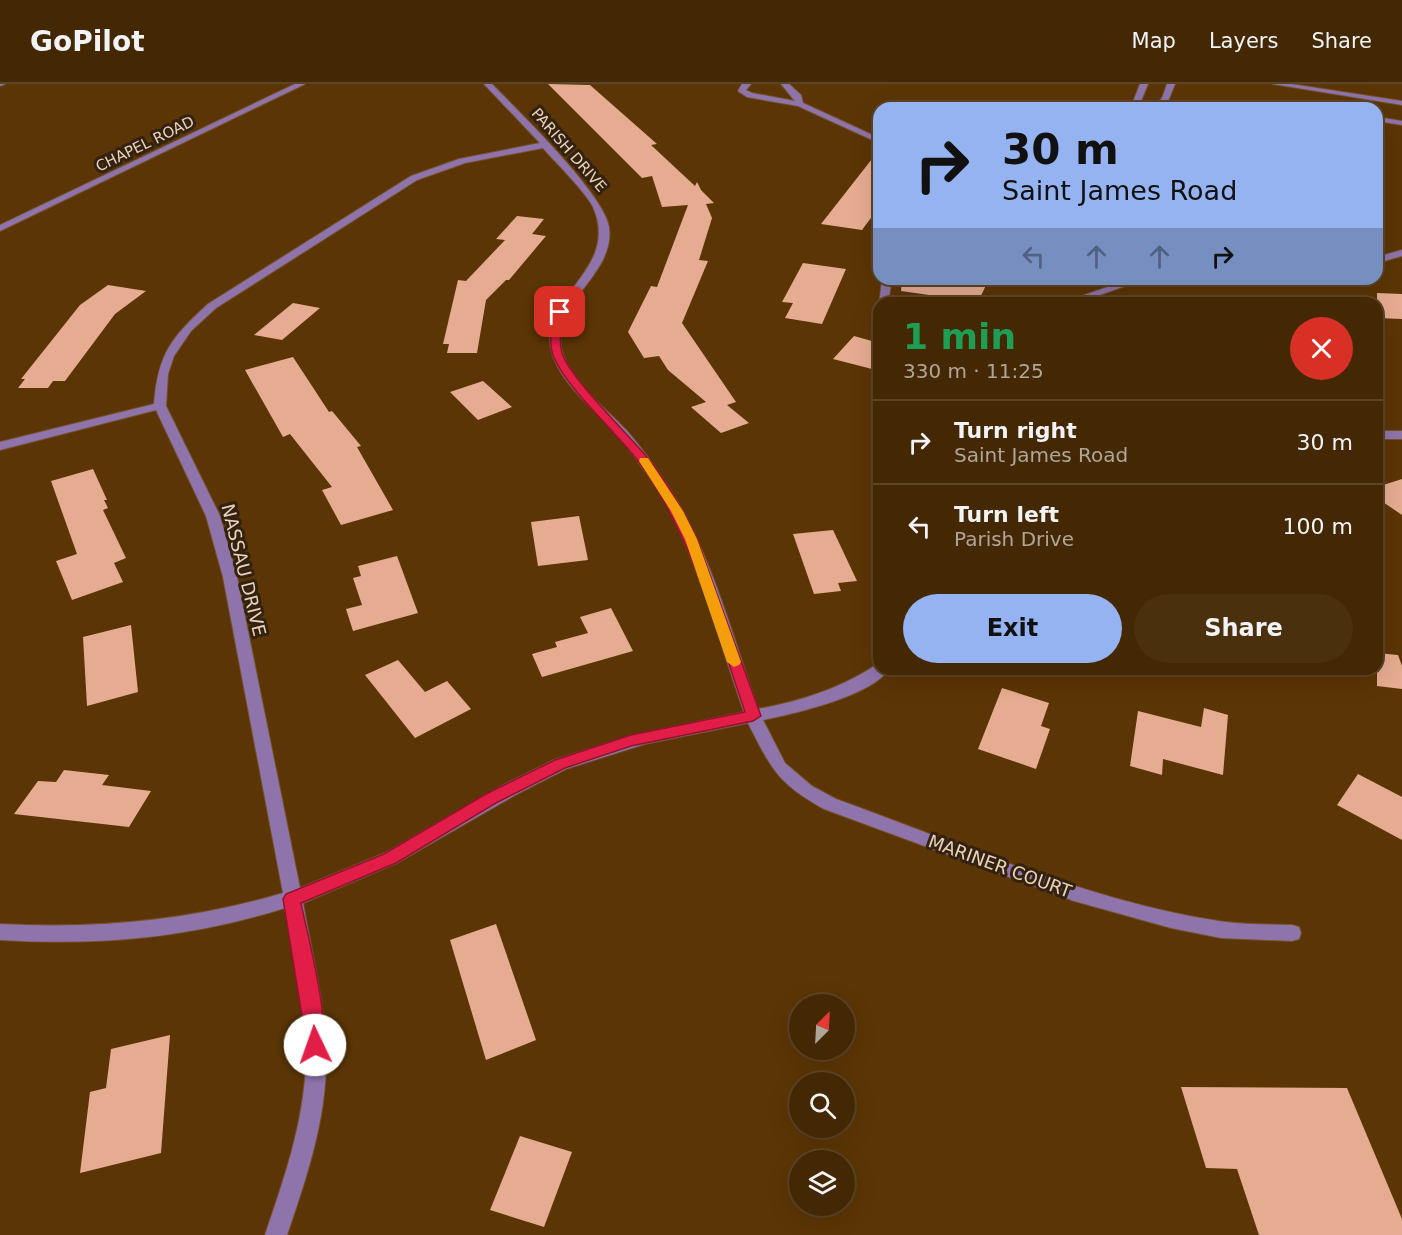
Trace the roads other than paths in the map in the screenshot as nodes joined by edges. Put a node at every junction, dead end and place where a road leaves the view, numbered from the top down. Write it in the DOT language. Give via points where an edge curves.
graph roads {
  1 [pos="301,84"];
  2 [pos="488,84"];
  3 [pos="747,84"];
  4 [pos="785,84"];
  5 [pos="1144,84"];
  6 [pos="1171,84"];
  7 [pos="1277,84"];
  8 [pos="1137,102"];
  9 [pos="1163,102"];
  10 [pos="1402,103"];
  11 [pos="800,104"];
  12 [pos="1383,120"];
  13 [pos="1402,123"];
  14 [pos="873,138"];
  15 [pos="545,145"];
  16 [pos="0,228"];
  17 [pos="1402,253"];
  18 [pos="1383,259"];
  19 [pos="1122,285"];
  20 [pos="1084,297"];
  21 [pos="160,406"];
  22 [pos="1383,435"];
  23 [pos="1402,435"];
  24 [pos="0,446"];
  25 [pos="873,674"];
  26 [pos="753,716"];
  27 [pos="292,899"];
  28 [pos="0,932"];
  29 [pos="1292,933"];
  30 [pos="276,1235"];
  1 -- 16 [label="street, CHAPEL ROAD"];
  2 -- 15 [label="street, PARISH DRIVE"];
  3 -- 11 [label="street" via="742,91 750,95"];
  4 -- 11 [label="street"];
  5 -- 8 [label="street"];
  6 -- 9 [label="street"];
  7 -- 10 [label="street"];
  11 -- 14 [label="street"];
  12 -- 13 [label="street"];
  15 -- 21 [label="street, NASSAU DRIVE" via="479,156 414,178 226,297 177,342 162,374"];
  15 -- 26 [label="street, PARISH DRIVE" via="596,204 606,227 605,246 598,262 560,312 555,340 558,355 569,374 645,461 677,511 691,539"];
  17 -- 18 [label="street"];
  19 -- 20 [label="street"];
  21 -- 24 [label="street"];
  21 -- 27 [label="street, NASSAU DRIVE" via="213,516 228,567"];
  22 -- 23 [label="street"];
  25 -- 26 [label="street" via="839,695"];
  26 -- 27 [label="street" via="631,740 560,764 390,858"];
  26 -- 29 [label="street, MARINER COURT" via="779,767 806,791 830,804 1074,893 1221,930"];
  27 -- 28 [label="street" via="168,929 43,936"];
  27 -- 30 [label="street, NASSAU DRIVE" via="313,1011 316,1062 303,1153"];
}
